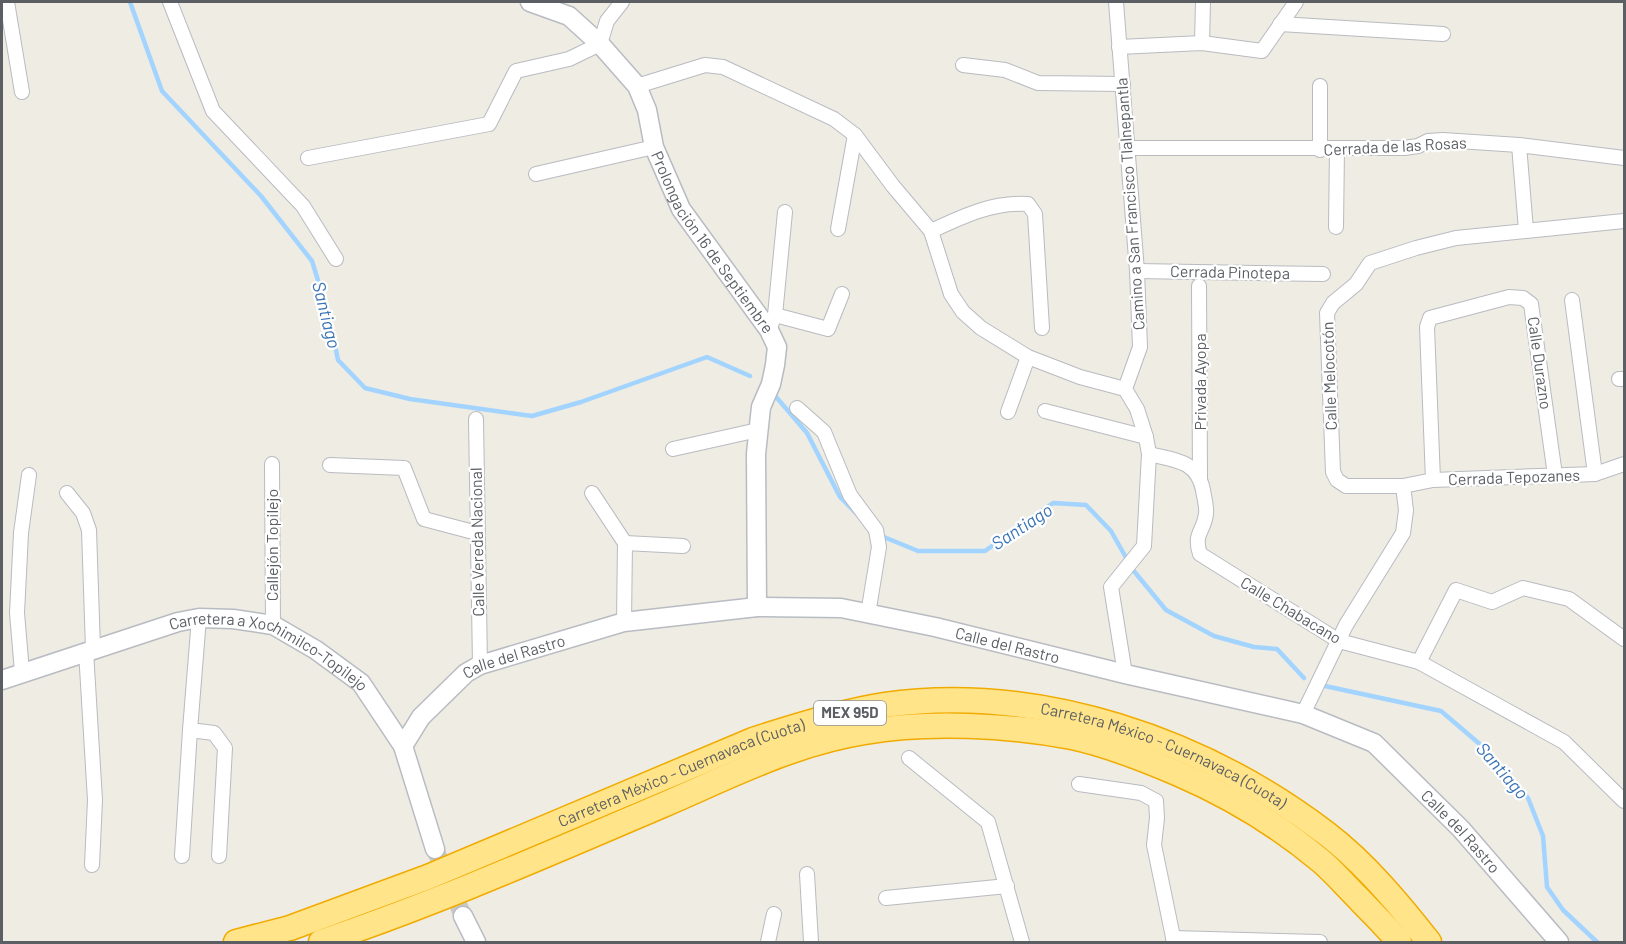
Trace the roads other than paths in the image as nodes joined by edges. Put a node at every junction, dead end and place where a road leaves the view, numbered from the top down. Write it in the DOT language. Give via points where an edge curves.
graph roads {
  1 [pos="7,2"];
  2 [pos="170,2"];
  3 [pos="530,2"];
  4 [pos="622,2"];
  5 [pos="1116,2"];
  6 [pos="1203,2"];
  7 [pos="1296,2"];
  8 [pos="1280,24"];
  9 [pos="1443,34"];
  10 [pos="1202,43"];
  11 [pos="600,44"];
  12 [pos="1119,47"];
  13 [pos="963,65"];
  14 [pos="1123,84"];
  15 [pos="637,86"];
  16 [pos="1320,86"];
  17 [pos="22,92"];
  18 [pos="855,135"];
  19 [pos="1519,145"];
  20 [pos="654,147"];
  21 [pos="1128,148"];
  22 [pos="1337,148"];
  23 [pos="1320,150"];
  24 [pos="308,158"];
  25 [pos="1624,158"];
  26 [pos="536,174"];
  27 [pos="785,212"];
  28 [pos="1624,221"];
  29 [pos="1336,227"];
  30 [pos="838,229"];
  31 [pos="1527,230"];
  32 [pos="931,231"];
  33 [pos="336,259"];
  34 [pos="1137,271"];
  35 [pos="1323,274"];
  36 [pos="1199,286"];
  37 [pos="842,294"];
  38 [pos="1572,300"];
  39 [pos="772,322"];
  40 [pos="1042,328"];
  41 [pos="1028,357"];
  42 [pos="1125,388"];
  43 [pos="797,408"];
  44 [pos="1045,411"];
  45 [pos="1008,412"];
  46 [pos="476,419"];
  47 [pos="758,430"];
  48 [pos="1146,437"];
  49 [pos="673,449"];
  50 [pos="1149,454"];
  51 [pos="272,464"];
  52 [pos="1624,464"];
  53 [pos="330,465"];
  54 [pos="1595,474"];
  55 [pos="29,475"];
  56 [pos="1555,475"];
  57 [pos="1200,479"];
  58 [pos="1433,480"];
  59 [pos="1403,486"];
  60 [pos="67,493"];
  61 [pos="592,493"];
  62 [pos="477,533"];
  63 [pos="625,543"];
  64 [pos="683,546"];
  65 [pos="757,607"];
  66 [pos="868,614"];
  67 [pos="199,618"];
  68 [pos="624,622"];
  69 [pos="273,625"];
  70 [pos="1624,639"];
  71 [pos="1339,641"];
  72 [pos="90,650"];
  73 [pos="1419,662"];
  74 [pos="480,665"];
  75 [pos="22,672"];
  76 [pos="1125,674"];
  77 [pos="2,680"];
  78 [pos="1303,714"];
  79 [pos="190,730"];
  80 [pos="403,746"];
  81 [pos="909,758"];
  82 [pos="1079,784"];
  83 [pos="1624,801"];
  84 [pos="435,849"];
  85 [pos="182,856"];
  86 [pos="219,856"];
  87 [pos="92,865"];
  88 [pos="807,874"];
  89 [pos="1006,886"];
  90 [pos="886,898"];
  91 [pos="774,914"];
  92 [pos="463,916"];
  93 [pos="1173,940"];
  94 [pos="236,942"];
  95 [pos="321,942"];
  96 [pos="476,942"];
  97 [pos="768,942"];
  98 [pos="811,942"];
  99 [pos="1022,942"];
  100 [pos="1320,942"];
  101 [pos="1399,942"];
  102 [pos="1429,942"];
  103 [pos="1559,942"];
  1 -- 17 [label="street"];
  2 -- 33 [label="street" via="213,111 303,206"];
  3 -- 11 [label="main road, Prolongación 16 de Septiembre" via="569,16"];
  4 -- 11 [label="street" via="607,21"];
  5 -- 12 [label="street, Camino a San Francisco Tlalnepantla"];
  6 -- 10 [label="street"];
  7 -- 8 [label="street"];
  8 -- 9 [label="street"];
  8 -- 10 [label="street" via="1262,51"];
  10 -- 12 [label="street"];
  11 -- 15 [label="main road, Prolongación 16 de Septiembre"];
  11 -- 24 [label="street" via="569,59 516,71 489,124"];
  12 -- 14 [label="street, Camino a San Francisco Tlalnepantla"];
  13 -- 14 [label="street" via="1005,70 1038,83"];
  14 -- 21 [label="street, Camino a San Francisco Tlalnepantla"];
  15 -- 18 [label="street" via="705,65 723,67 834,119"];
  15 -- 20 [label="main road, Prolongación 16 de Septiembre" via="647,110"];
  16 -- 23 [label="street"];
  18 -- 30 [label="street"];
  18 -- 32 [label="street"];
  19 -- 22 [label="street, Cerrada de las Rosas" via="1443,140 1404,148"];
  19 -- 25 [label="street, Cerrada de las Rosas"];
  19 -- 31 [label="street"];
  20 -- 26 [label="street"];
  20 -- 39 [label="main road, Prolongación 16 de Septiembre" via="681,209"];
  21 -- 23 [label="street, Cerrada de las Rosas"];
  21 -- 34 [label="street, Camino a San Francisco Tlalnepantla"];
  22 -- 23 [label="street, Cerrada de las Rosas"];
  22 -- 29 [label="street"];
  27 -- 39 [label="street"];
  28 -- 31 [label="street, Calle Melocotón"];
  31 -- 59 [label="street, Calle Melocotón" via="1456,238 1370,263 1327,314 1333,472 1346,486"];
  32 -- 40 [label="street" via="973,211 1028,204 1035,214"];
  32 -- 41 [label="street" via="951,294 963,312"];
  34 -- 35 [label="street, Cerrada Pinotepa"];
  34 -- 42 [label="street, Camino a San Francisco Tlalnepantla" via="1140,347"];
  36 -- 57 [label="street, Privada Ayopa"];
  37 -- 39 [label="street" via="828,329"];
  38 -- 54 [label="street"];
  39 -- 47 [label="main road, Prolongación 16 de Septiembre" via="777,347 775,365"];
  41 -- 42 [label="street" via="1080,377"];
  41 -- 45 [label="street"];
  42 -- 48 [label="street"];
  43 -- 66 [label="street" via="824,432 850,495 876,530 879,547"];
  44 -- 48 [label="street"];
  46 -- 62 [label="street, Calle Vereda Nacional"];
  47 -- 49 [label="street"];
  47 -- 65 [label="main road, Prolongación 16 de Septiembre"];
  48 -- 50 [label="street"];
  50 -- 57 [label="street" via="1180,461"];
  50 -- 76 [label="street" via="1144,546 1112,587"];
  51 -- 69 [label="street, Callejón Topilejo"];
  52 -- 54 [label="street, Cerrada Tepozanes"];
  53 -- 62 [label="street" via="404,468 424,519"];
  54 -- 56 [label="street, Cerrada Tepozanes"];
  55 -- 75 [label="street" via="17,613"];
  56 -- 58 [label="street, Cerrada Tepozanes"];
  56 -- 58 [label="street, Calle Durazno" via="1531,304 1523,298 1509,297 1430,318 1427,327"];
  57 -- 71 [label="street, Calle Chabacano" via="1206,513 1196,542 1200,554"];
  58 -- 59 [label="street, Cerrada Tepozanes"];
  59 -- 71 [label="street" via="1403,533"];
  60 -- 72 [label="street" via="83,513 89,530"];
  61 -- 63 [label="street"];
  62 -- 74 [label="street, Calle Vereda Nacional"];
  63 -- 64 [label="street"];
  63 -- 68 [label="street"];
  65 -- 66 [label="main road, Calle del Rastro" via="841,608"];
  65 -- 68 [label="main road, Calle del Rastro"];
  66 -- 76 [label="main road, Calle del Rastro"];
  67 -- 69 [label="main road, Carretera a Xochimilco-Topilejo"];
  67 -- 72 [label="main road, Carretera a Xochimilco-Topilejo"];
  67 -- 79 [label="street"];
  68 -- 74 [label="main road, Calle del Rastro"];
  69 -- 80 [label="main road, Carretera a Xochimilco-Topilejo" via="316,650 360,683"];
  70 -- 73 [label="street" via="1569,599 1523,588 1492,602 1456,590"];
  71 -- 73 [label="street, Calle Chabacano"];
  71 -- 78 [label="street"];
  72 -- 75 [label="main road, Carretera a Xochimilco-Topilejo"];
  72 -- 87 [label="street" via="95,800"];
  73 -- 83 [label="street, Calle Chabacano" via="1564,742"];
  74 -- 80 [label="main road, Calle del Rastro" via="466,673 421,717"];
  75 -- 77 [label="main road, Carretera a Xochimilco-Topilejo"];
  76 -- 78 [label="main road, Calle del Rastro"];
  78 -- 103 [label="main road, Calle del Rastro" via="1374,743 1461,829"];
  79 -- 85 [label="street"];
  79 -- 86 [label="street" via="214,734 225,748"];
  80 -- 84 [label="main road, Carretera a Xochimilco-Topilejo"];
  81 -- 89 [label="street" via="988,822"];
  82 -- 93 [label="street" via="1141,793 1156,801 1154,845"];
  88 -- 98 [label="street"];
  89 -- 90 [label="street"];
  89 -- 99 [label="street"];
  91 -- 97 [label="street"];
  92 -- 96 [label="main road"];
  93 -- 100 [label="street"];
  94 -- 102 [label="highway, Carretera México - Cuernavaca (Cuota) / MEX 95D" via="290,928 428,877 753,740 797,725 884,705 930,701 1009,704 1100,719 1227,770 1328,835 1368,872"];
  95 -- 101 [label="highway, Carretera México - Cuernavaca (Cuota) / MEX 95D" via="512,868 777,757 863,732 936,725 1072,737 1130,754 1206,786 1272,825 1322,862"];
}
